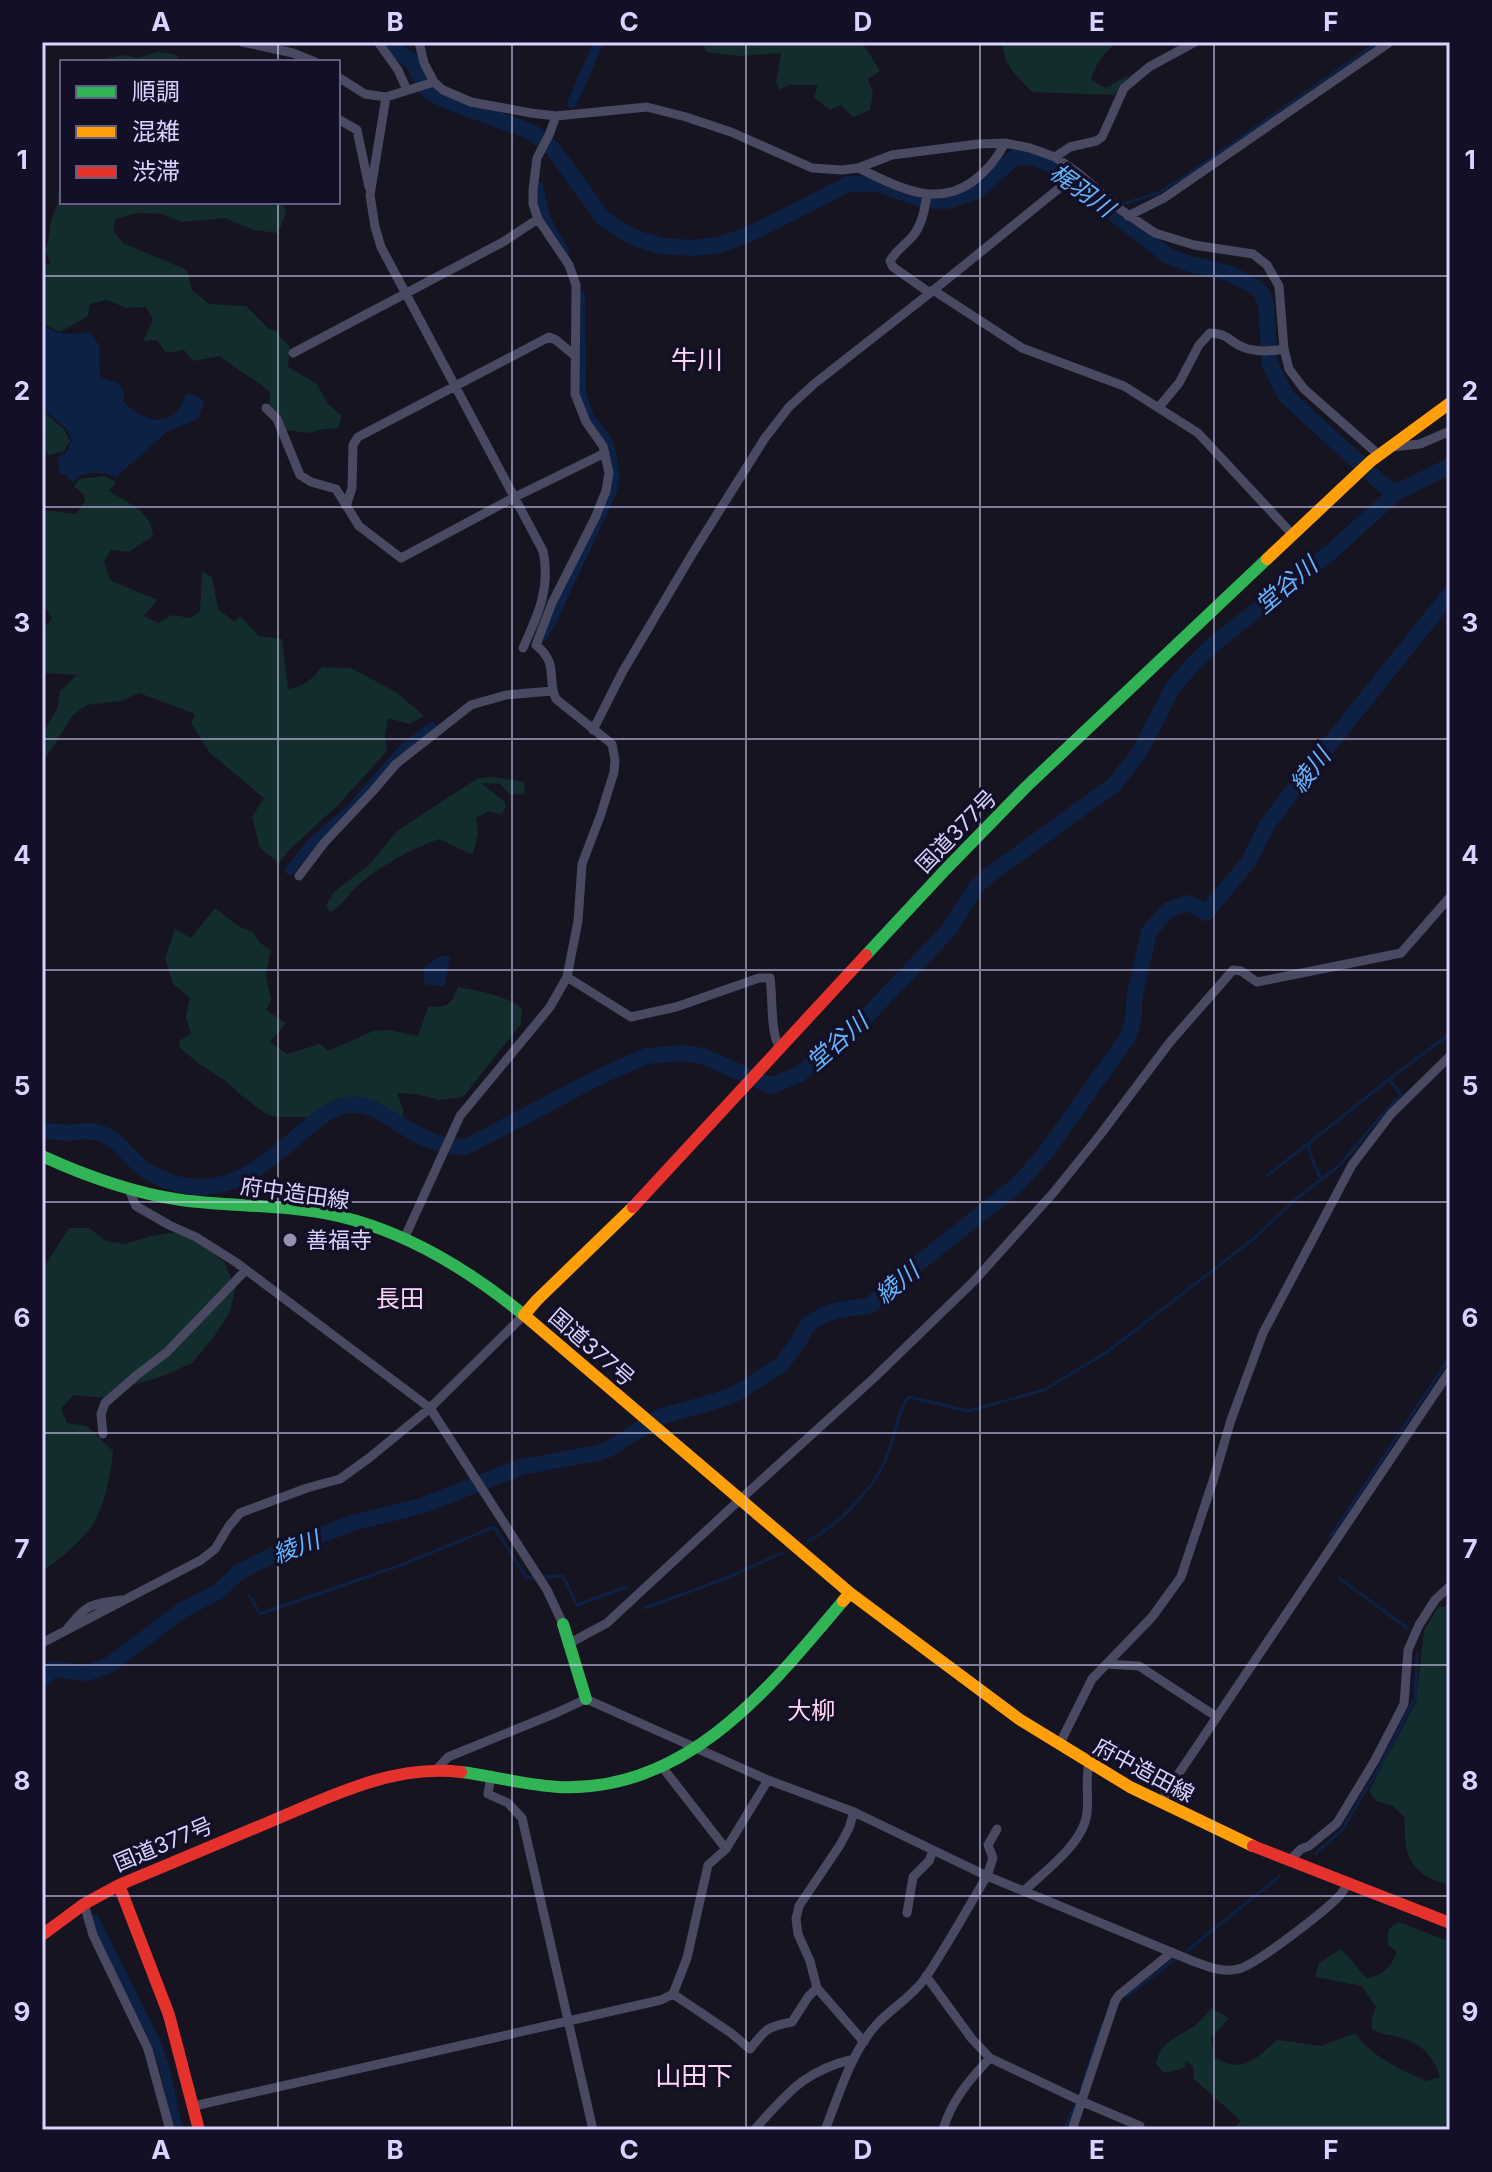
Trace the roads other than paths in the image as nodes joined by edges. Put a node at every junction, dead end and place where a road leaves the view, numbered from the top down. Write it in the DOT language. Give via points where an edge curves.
graph roads {
  1 [pos="242,42"];
  2 [pos="378,42"];
  3 [pos="419,42"];
  4 [pos="1195,42"];
  5 [pos="1390,42"];
  6 [pos="310,60"];
  7 [pos="340,78"];
  8 [pos="430,82"];
  9 [pos="408,89"];
  10 [pos="386,97"];
  11 [pos="556,116"];
  12 [pos="340,120"];
  13 [pos="1005,143"];
  14 [pos="1055,157"];
  15 [pos="858,168"];
  16 [pos="1076,174"];
  17 [pos="370,195"];
  18 [pos="927,195"];
  19 [pos="1128,216"];
  20 [pos="538,219"];
  21 [pos="405,292"];
  22 [pos="932,292"];
  23 [pos="1281,350"];
  24 [pos="293,353"];
  25 [pos="574,355"];
  26 [pos="455,386"];
  27 [pos="1450,403"];
  28 [pos="1159,407"];
  29 [pos="266,408"];
  30 [pos="1450,431"];
  31 [pos="605,453"];
  32 [pos="1379,454"];
  33 [pos="515,497"];
  34 [pos="346,506"];
  35 [pos="1293,535"];
  36 [pos="523,648"];
  37 [pos="552,691"];
  38 [pos="593,730"];
  39 [pos="299,876"];
  40 [pos="1450,897"];
  41 [pos="567,977"];
  42 [pos="780,1047"];
  43 [pos="1450,1056"];
  44 [pos="42,1156"];
  45 [pos="129,1190"];
  46 [pos="404,1239"];
  47 [pos="245,1271"];
  48 [pos="524,1315"];
  49 [pos="1450,1371"];
  50 [pos="430,1408"];
  51 [pos="103,1434"];
  52 [pos="739,1497"];
  53 [pos="1450,1586"];
  54 [pos="850,1593"];
  55 [pos="563,1624"];
  56 [pos="42,1643"];
  57 [pos="568,1644"];
  58 [pos="1107,1664"];
  59 [pos="586,1699"];
  60 [pos="1217,1717"];
  61 [pos="1059,1745"];
  62 [pos="698,1749"];
  63 [pos="1089,1764"];
  64 [pos="663,1768"];
  65 [pos="436,1770"];
  66 [pos="491,1775"];
  67 [pos="768,1780"];
  68 [pos="1161,1803"];
  69 [pos="854,1812"];
  70 [pos="997,1829"];
  71 [pos="726,1849"];
  72 [pos="933,1850"];
  73 [pos="1290,1860"];
  74 [pos="987,1876"];
  75 [pos="1348,1883"];
  76 [pos="119,1885"];
  77 [pos="1025,1890"];
  78 [pos="84,1904"];
  79 [pos="907,1913"];
  80 [pos="1450,1923"];
  81 [pos="42,1935"];
  82 [pos="1172,1952"];
  83 [pos="926,1976"];
  84 [pos="817,1988"];
  85 [pos="673,1994"];
  86 [pos="568,2021"];
  87 [pos="864,2042"];
  88 [pos="990,2058"];
  89 [pos="854,2059"];
  90 [pos="1083,2102"];
  91 [pos="194,2106"];
  92 [pos="1074,2129"];
  93 [pos="170,2130"];
  94 [pos="199,2130"];
  95 [pos="593,2130"];
  96 [pos="754,2130"];
  97 [pos="825,2130"];
  98 [pos="943,2130"];
  99 [pos="1140,2130"];
  1 -- 6 [label="street"];
  2 -- 9 [label="street"];
  3 -- 8 [label="street"];
  4 -- 14 [label="street" via="1149,67 1124,88 1102,137"];
  5 -- 19 [label="street" via="1164,198"];
  7 -- 10 [label="street" via="365,94"];
  8 -- 9 [label="street"];
  8 -- 11 [label="street" via="471,102"];
  9 -- 10 [label="street"];
  10 -- 17 [label="street"];
  11 -- 15 [label="street" via="647,107 731,132 812,168"];
  11 -- 20 [label="street" via="537,158 533,204"];
  12 -- 17 [label="street" via="357,130"];
  13 -- 14 [label="street"];
  13 -- 15 [label="street" via="892,155"];
  13 -- 18 [label="street" via="995,161 959,191"];
  14 -- 16 [label="street"];
  15 -- 18 [label="street"];
  16 -- 19 [label="street"];
  16 -- 22 [label="street"];
  17 -- 21 [label="street" via="381,247"];
  18 -- 22 [label="street" via="913,236 890,261"];
  19 -- 23 [label="street" via="1155,233 1253,254 1267,265 1279,286"];
  20 -- 21 [label="street"];
  20 -- 25 [label="street" via="576,285"];
  21 -- 24 [label="street"];
  21 -- 26 [label="street"];
  22 -- 28 [label="street" via="1022,348 1124,386"];
  22 -- 38 [label="street" via="814,384 765,438 623,671"];
  23 -- 28 [label="street" via="1244,348 1223,334 1210,333"];
  23 -- 32 [label="street" via="1304,389"];
  25 -- 26 [label="street" via="549,337"];
  25 -- 31 [label="street" via="575,394"];
  26 -- 33 [label="street"];
  26 -- 34 [label="street" via="358,437"];
  27 -- 32 [label="main road, 国道377号"];
  28 -- 35 [label="street" via="1198,433"];
  29 -- 34 [label="street" via="277,419 300,475 336,489"];
  30 -- 32 [label="street"];
  31 -- 33 [label="street"];
  31 -- 37 [label="street" via="606,491 536,645 553,673"];
  32 -- 35 [label="main road, 国道377号"];
  33 -- 34 [label="street" via="401,558 359,526"];
  33 -- 36 [label="street" via="547,567 541,609"];
  35 -- 42 [label="main road, 国道377号" via="1026,787"];
  37 -- 38 [label="street"];
  37 -- 39 [label="street" via="471,705 396,764"];
  38 -- 41 [label="street" via="612,744 614,772 582,864"];
  40 -- 52 [label="street" via="1401,953 1257,982 1233,970 1054,1192 974,1281"];
  41 -- 42 [label="street" via="631,1017 770,978 774,1034"];
  41 -- 46 [label="street" via="550,1007 460,1116"];
  42 -- 48 [label="main road, 国道377号" via="623,1218"];
  43 -- 58 [label="street" via="1391,1114 1352,1165 1263,1333 1181,1577"];
  44 -- 45 [label="main road, 府中造田線"];
  45 -- 46 [label="main road, 府中造田線" via="319,1213"];
  45 -- 47 [label="street" via="136,1206 196,1237"];
  46 -- 48 [label="main road, 府中造田線" via="476,1279"];
  47 -- 50 [label="street"];
  47 -- 51 [label="street" via="167,1352 105,1403"];
  48 -- 50 [label="street"];
  48 -- 52 [label="main road, 国道377号"];
  49 -- 60 [label="street"];
  50 -- 55 [label="street" via="547,1590"];
  50 -- 56 [label="street" via="340,1479 240,1513 201,1560 124,1601 86,1607 64,1633"];
  52 -- 54 [label="main road, 国道377号"];
  52 -- 57 [label="street" via="607,1623"];
  53 -- 73 [label="street" via="1435,1600 1408,1650 1404,1704 1375,1760 1337,1823"];
  54 -- 61 [label="main road, 府中造田線"];
  54 -- 62 [label="main road, 国道377号" via="745,1708"];
  55 -- 57 [label="main road"];
  57 -- 59 [label="main road"];
  58 -- 60 [label="street" via="1139,1666"];
  58 -- 61 [label="street" via="1092,1679"];
  59 -- 62 [label="street"];
  59 -- 65 [label="street" via="448,1757"];
  60 -- 68 [label="street"];
  61 -- 63 [label="main road, 府中造田線"];
  62 -- 64 [label="main road, 国道377号"];
  62 -- 67 [label="street"];
  63 -- 68 [label="main road, 府中造田線"];
  63 -- 77 [label="street" via="1083,1829"];
  64 -- 66 [label="main road, 国道377号" via="584,1787"];
  64 -- 71 [label="street"];
  65 -- 66 [label="main road, 国道377号"];
  65 -- 76 [label="main road, 国道377号" via="349,1789"];
  66 -- 86 [label="street" via="488,1794 508,1803 522,1818"];
  67 -- 69 [label="street"];
  67 -- 71 [label="street"];
  68 -- 73 [label="main road, 府中造田線"];
  69 -- 72 [label="street"];
  69 -- 84 [label="street" via="796,1919"];
  70 -- 74 [label="street" via="988,1845 993,1858"];
  71 -- 85 [label="street" via="708,1865 687,1958"];
  72 -- 74 [label="street"];
  72 -- 79 [label="street" via="913,1877"];
  73 -- 75 [label="main road, 府中造田線"];
  74 -- 77 [label="street"];
  74 -- 83 [label="street"];
  75 -- 80 [label="main road, 府中造田線"];
  75 -- 82 [label="street" via="1315,1917 1242,1968 1216,1970"];
  76 -- 78 [label="main road, 国道377号"];
  76 -- 91 [label="main road" via="169,2015"];
  77 -- 82 [label="street"];
  78 -- 81 [label="main road, 国道377号"];
  78 -- 93 [label="street" via="93,1935 148,2049"];
  82 -- 90 [label="street" via="1119,1995"];
  83 -- 87 [label="street"];
  83 -- 88 [label="street"];
  84 -- 85 [label="street" via="792,2022 770,2026 750,2049"];
  84 -- 87 [label="street"];
  85 -- 86 [label="street"];
  86 -- 91 [label="street"];
  86 -- 95 [label="street"];
  87 -- 89 [label="street"];
  88 -- 90 [label="street"];
  88 -- 98 [label="street" via="966,2083"];
  89 -- 96 [label="street" via="800,2081"];
  89 -- 97 [label="street"];
  90 -- 92 [label="street"];
  90 -- 99 [label="street"];
  91 -- 94 [label="main road"];
}
